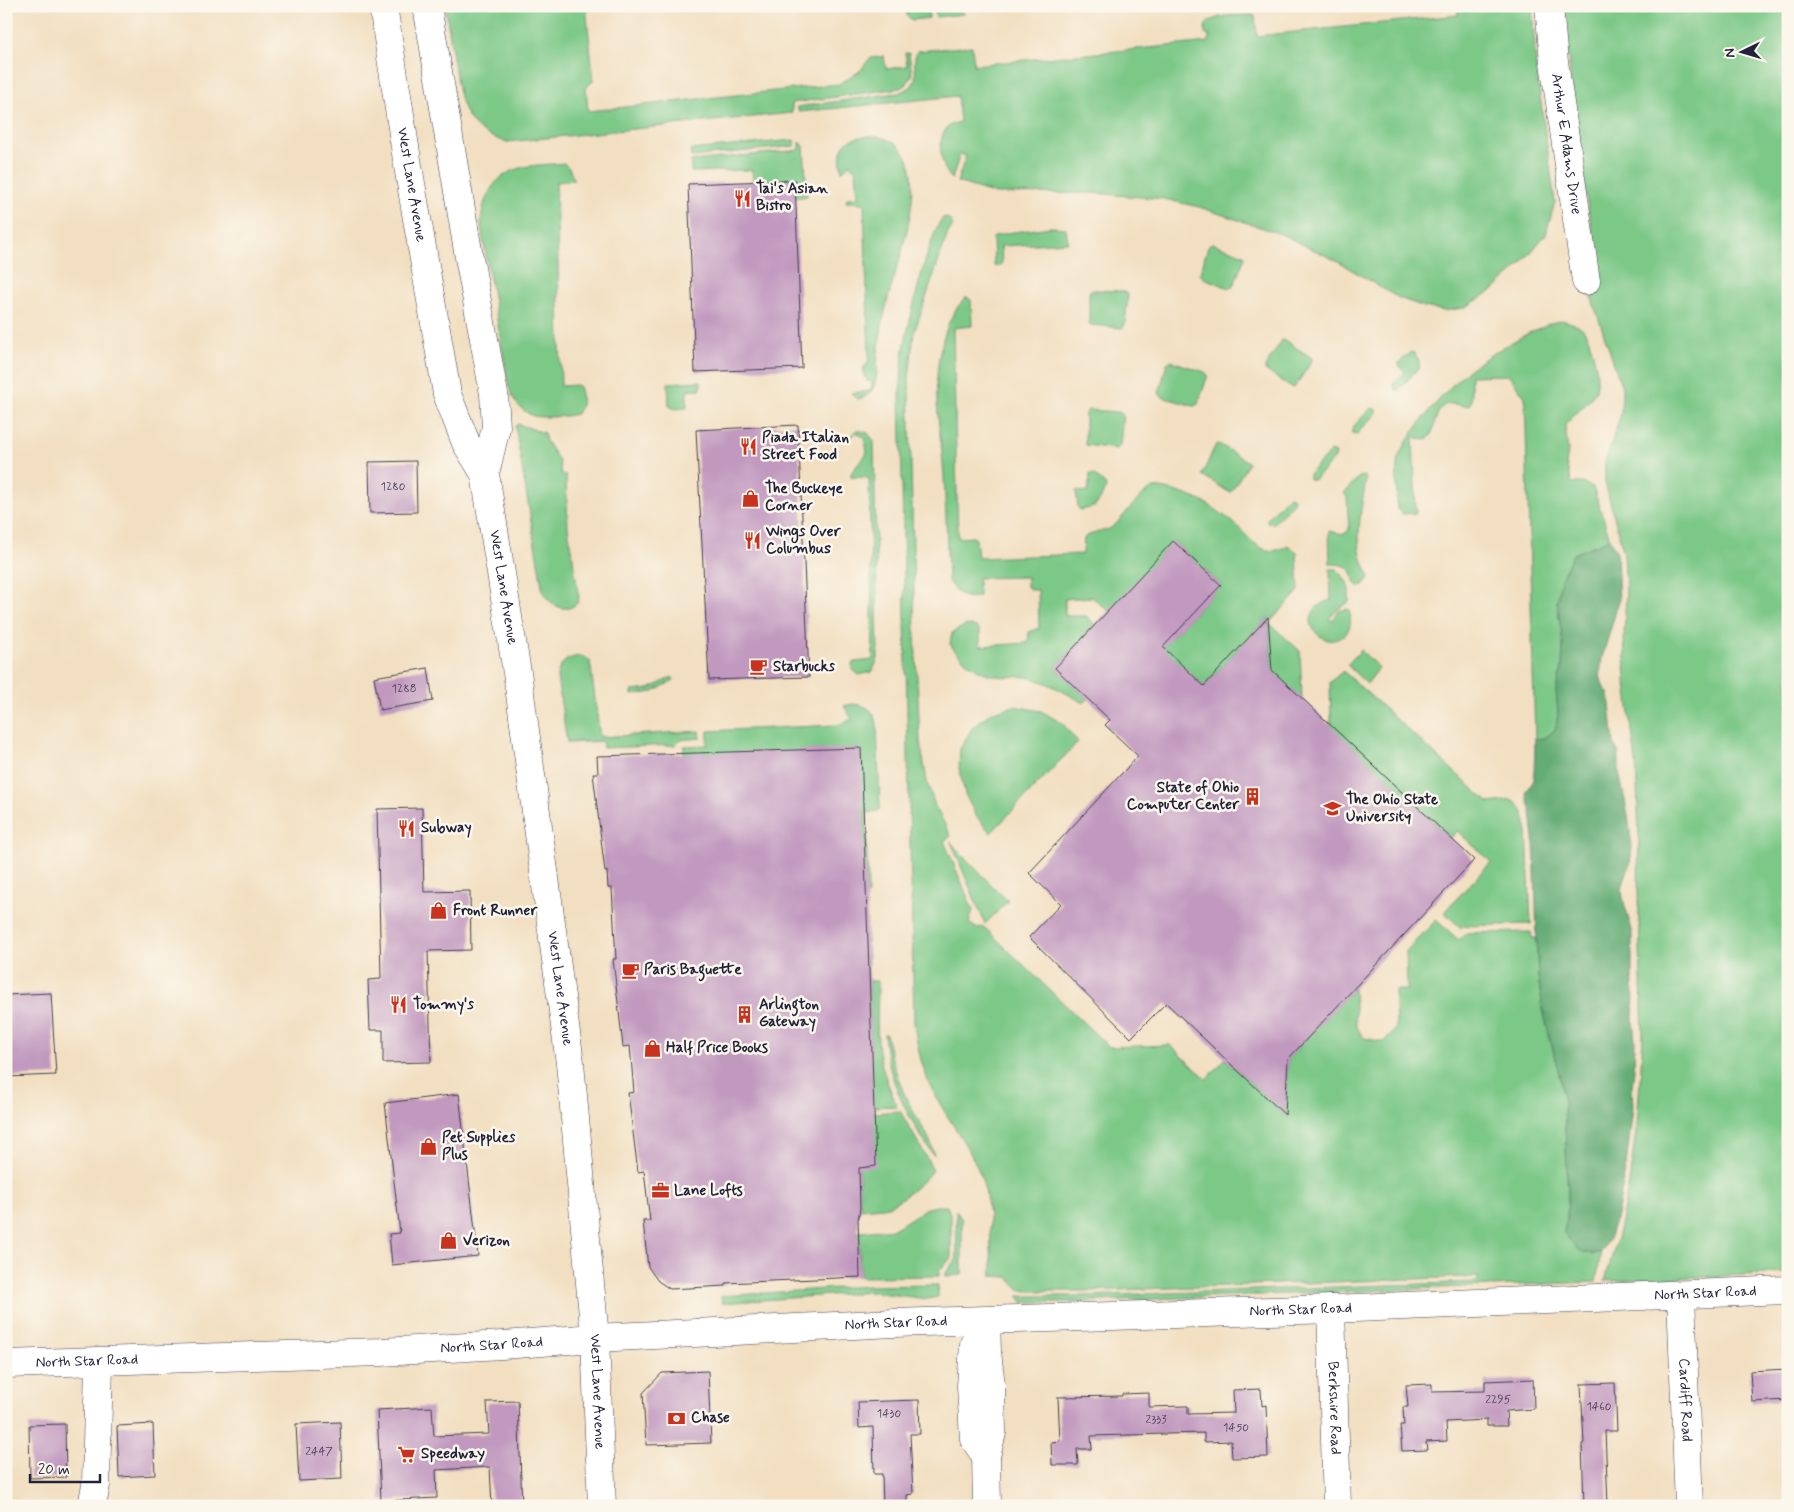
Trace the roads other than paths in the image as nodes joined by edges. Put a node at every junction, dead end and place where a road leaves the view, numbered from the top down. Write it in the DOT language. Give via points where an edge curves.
graph roads {
  1 [pos="383,6"];
  2 [pos="428,6"];
  3 [pos="1549,6"];
  4 [pos="1586,281"];
  5 [pos="486,474"];
  6 [pos="1788,1290"];
  7 [pos="1681,1295"];
  8 [pos="1331,1309"];
  9 [pos="980,1321"];
  10 [pos="595,1338"];
  11 [pos="100,1362"];
  12 [pos="6,1364"];
  13 [pos="92,1506"];
  14 [pos="602,1506"];
  15 [pos="987,1506"];
  16 [pos="1338,1506"];
  17 [pos="1689,1506"];
  1 -- 5 [label="street, West Lane Avenue" via="447,394 466,443"];
  2 -- 5 [label="street, West Lane Avenue" via="494,394 496,427"];
  3 -- 4 [label="street, Arthur E Adams Drive" via="1554,62"];
  5 -- 10 [label="street, West Lane Avenue" via="518,679 570,1063"];
  6 -- 7 [label="street, North Star Road"];
  7 -- 8 [label="street, North Star Road"];
  7 -- 17 [label="street, Cardiff Road"];
  8 -- 9 [label="street, North Star Road"];
  8 -- 16 [label="street, Berkshire Road"];
  9 -- 10 [label="street, North Star Road"];
  9 -- 15 [label="street" via="971,1386 974,1439 986,1456"];
  10 -- 11 [label="street, North Star Road" via="381,1352"];
  10 -- 14 [label="street, West Lane Avenue"];
  11 -- 12 [label="street, North Star Road"];
  11 -- 13 [label="street" via="96,1485"];
}
